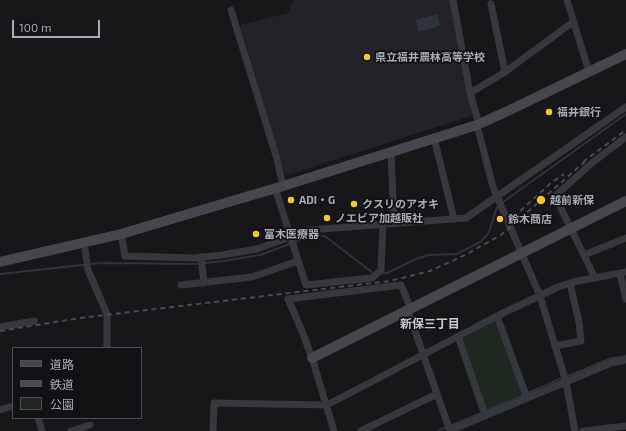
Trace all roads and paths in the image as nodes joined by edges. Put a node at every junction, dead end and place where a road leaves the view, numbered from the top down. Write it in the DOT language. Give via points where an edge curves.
graph roads {
  1 [pos="453,0"];
  2 [pos="567,0"];
  3 [pos="491,4"];
  4 [pos="231,10"];
  5 [pos="574,22"];
  6 [pos="626,54"];
  7 [pos="504,72"];
  8 [pos="589,72"];
  9 [pos="470,93"];
  10 [pos="626,107"];
  11 [pos="478,124"];
  12 [pos="626,137"];
  13 [pos="434,138"];
  14 [pos="392,152"];
  15 [pos="279,187"];
  16 [pos="497,196"];
  17 [pos="626,201"];
  18 [pos="454,219"];
  19 [pos="394,223"];
  20 [pos="383,224"];
  21 [pos="572,229"];
  22 [pos="121,234"];
  23 [pos="290,237"];
  24 [pos="626,238"];
  25 [pos="84,243"];
  26 [pos="522,254"];
  27 [pos="584,255"];
  28 [pos="201,257"];
  29 [pos="298,261"];
  30 [pos="0,262"];
  31 [pos="623,273"];
  32 [pos="595,278"];
  33 [pos="204,283"];
  34 [pos="570,283"];
  35 [pos="181,286"];
  36 [pos="540,296"];
  37 [pos="626,299"];
  38 [pos="410,310"];
  39 [pos="497,316"];
  40 [pos="34,321"];
  41 [pos="0,327"];
  42 [pos="458,336"];
  43 [pos="555,346"];
  44 [pos="107,347"];
  45 [pos="423,354"];
  46 [pos="312,358"];
  47 [pos="626,360"];
  48 [pos="566,382"];
  49 [pos="437,394"];
  50 [pos="527,398"];
  51 [pos="327,405"];
  52 [pos="12,406"];
  53 [pos="0,410"];
  54 [pos="486,415"];
  55 [pos="38,419"];
  56 [pos="90,424"];
  57 [pos="626,426"];
  58 [pos="42,431"];
  59 [pos="71,431"];
  60 [pos="213,431"];
  61 [pos="334,431"];
  62 [pos="361,431"];
  63 [pos="450,431"];
  64 [pos="575,431"];
  65 [pos="583,431"];
  1 -- 9 [label="street"];
  2 -- 5 [label="street"];
  3 -- 7 [label="street"];
  4 -- 15 [label="street" via="277,159"];
  5 -- 7 [label="street"];
  5 -- 8 [label="street"];
  6 -- 8 [label="street"];
  7 -- 9 [label="street"];
  8 -- 11 [label="street"];
  9 -- 11 [label="street"];
  10 -- 16 [label="street"];
  11 -- 13 [label="street"];
  11 -- 16 [label="street"];
  12 -- 21 [label="street" via="592,162 555,196"];
  13 -- 14 [label="street"];
  13 -- 18 [label="street"];
  14 -- 15 [label="street"];
  14 -- 19 [label="street"];
  15 -- 22 [label="street"];
  15 -- 23 [label="street"];
  16 -- 18 [label="street" via="466,218"];
  16 -- 26 [label="street"];
  17 -- 21 [label="street"];
  18 -- 19 [label="street"];
  19 -- 20 [label="street"];
  20 -- 23 [label="street" via="310,230"];
  20 -- 29 [label="street" via="381,270 372,278 306,285"];
  21 -- 26 [label="street"];
  21 -- 27 [label="street"];
  22 -- 25 [label="street"];
  22 -- 28 [label="street" via="125,256"];
  23 -- 28 [label="street" via="257,249"];
  23 -- 29 [label="street"];
  24 -- 27 [label="street"];
  25 -- 30 [label="street"];
  25 -- 44 [label="street" via="88,270 107,314"];
  26 -- 36 [label="street"];
  26 -- 38 [label="street"];
  27 -- 32 [label="street"];
  28 -- 33 [label="street"];
  29 -- 33 [label="street" via="252,277"];
  31 -- 32 [label="street"];
  31 -- 37 [label="street"];
  32 -- 34 [label="street"];
  33 -- 35 [label="street"];
  34 -- 36 [label="street"];
  34 -- 43 [label="street" via="581,341"];
  36 -- 39 [label="street"];
  36 -- 43 [label="street"];
  38 -- 45 [label="street"];
  38 -- 46 [label="street"];
  38 -- 46 [label="street" via="401,285 288,300"];
  39 -- 42 [label="street"];
  39 -- 50 [label="street"];
  40 -- 41 [label="street"];
  42 -- 45 [label="street"];
  42 -- 54 [label="street"];
  43 -- 48 [label="street"];
  45 -- 49 [label="street"];
  45 -- 51 [label="street"];
  46 -- 51 [label="street"];
  47 -- 48 [label="street" via="611,363"];
  48 -- 50 [label="street"];
  48 -- 64 [label="street"];
  49 -- 62 [label="street"];
  49 -- 63 [label="street"];
  50 -- 54 [label="street"];
  51 -- 60 [label="street" via="214,403"];
  51 -- 61 [label="street"];
  52 -- 53 [label="street"];
  54 -- 63 [label="street"];
  55 -- 58 [label="street"];
  56 -- 59 [label="street"];
  57 -- 65 [label="street"];
}
